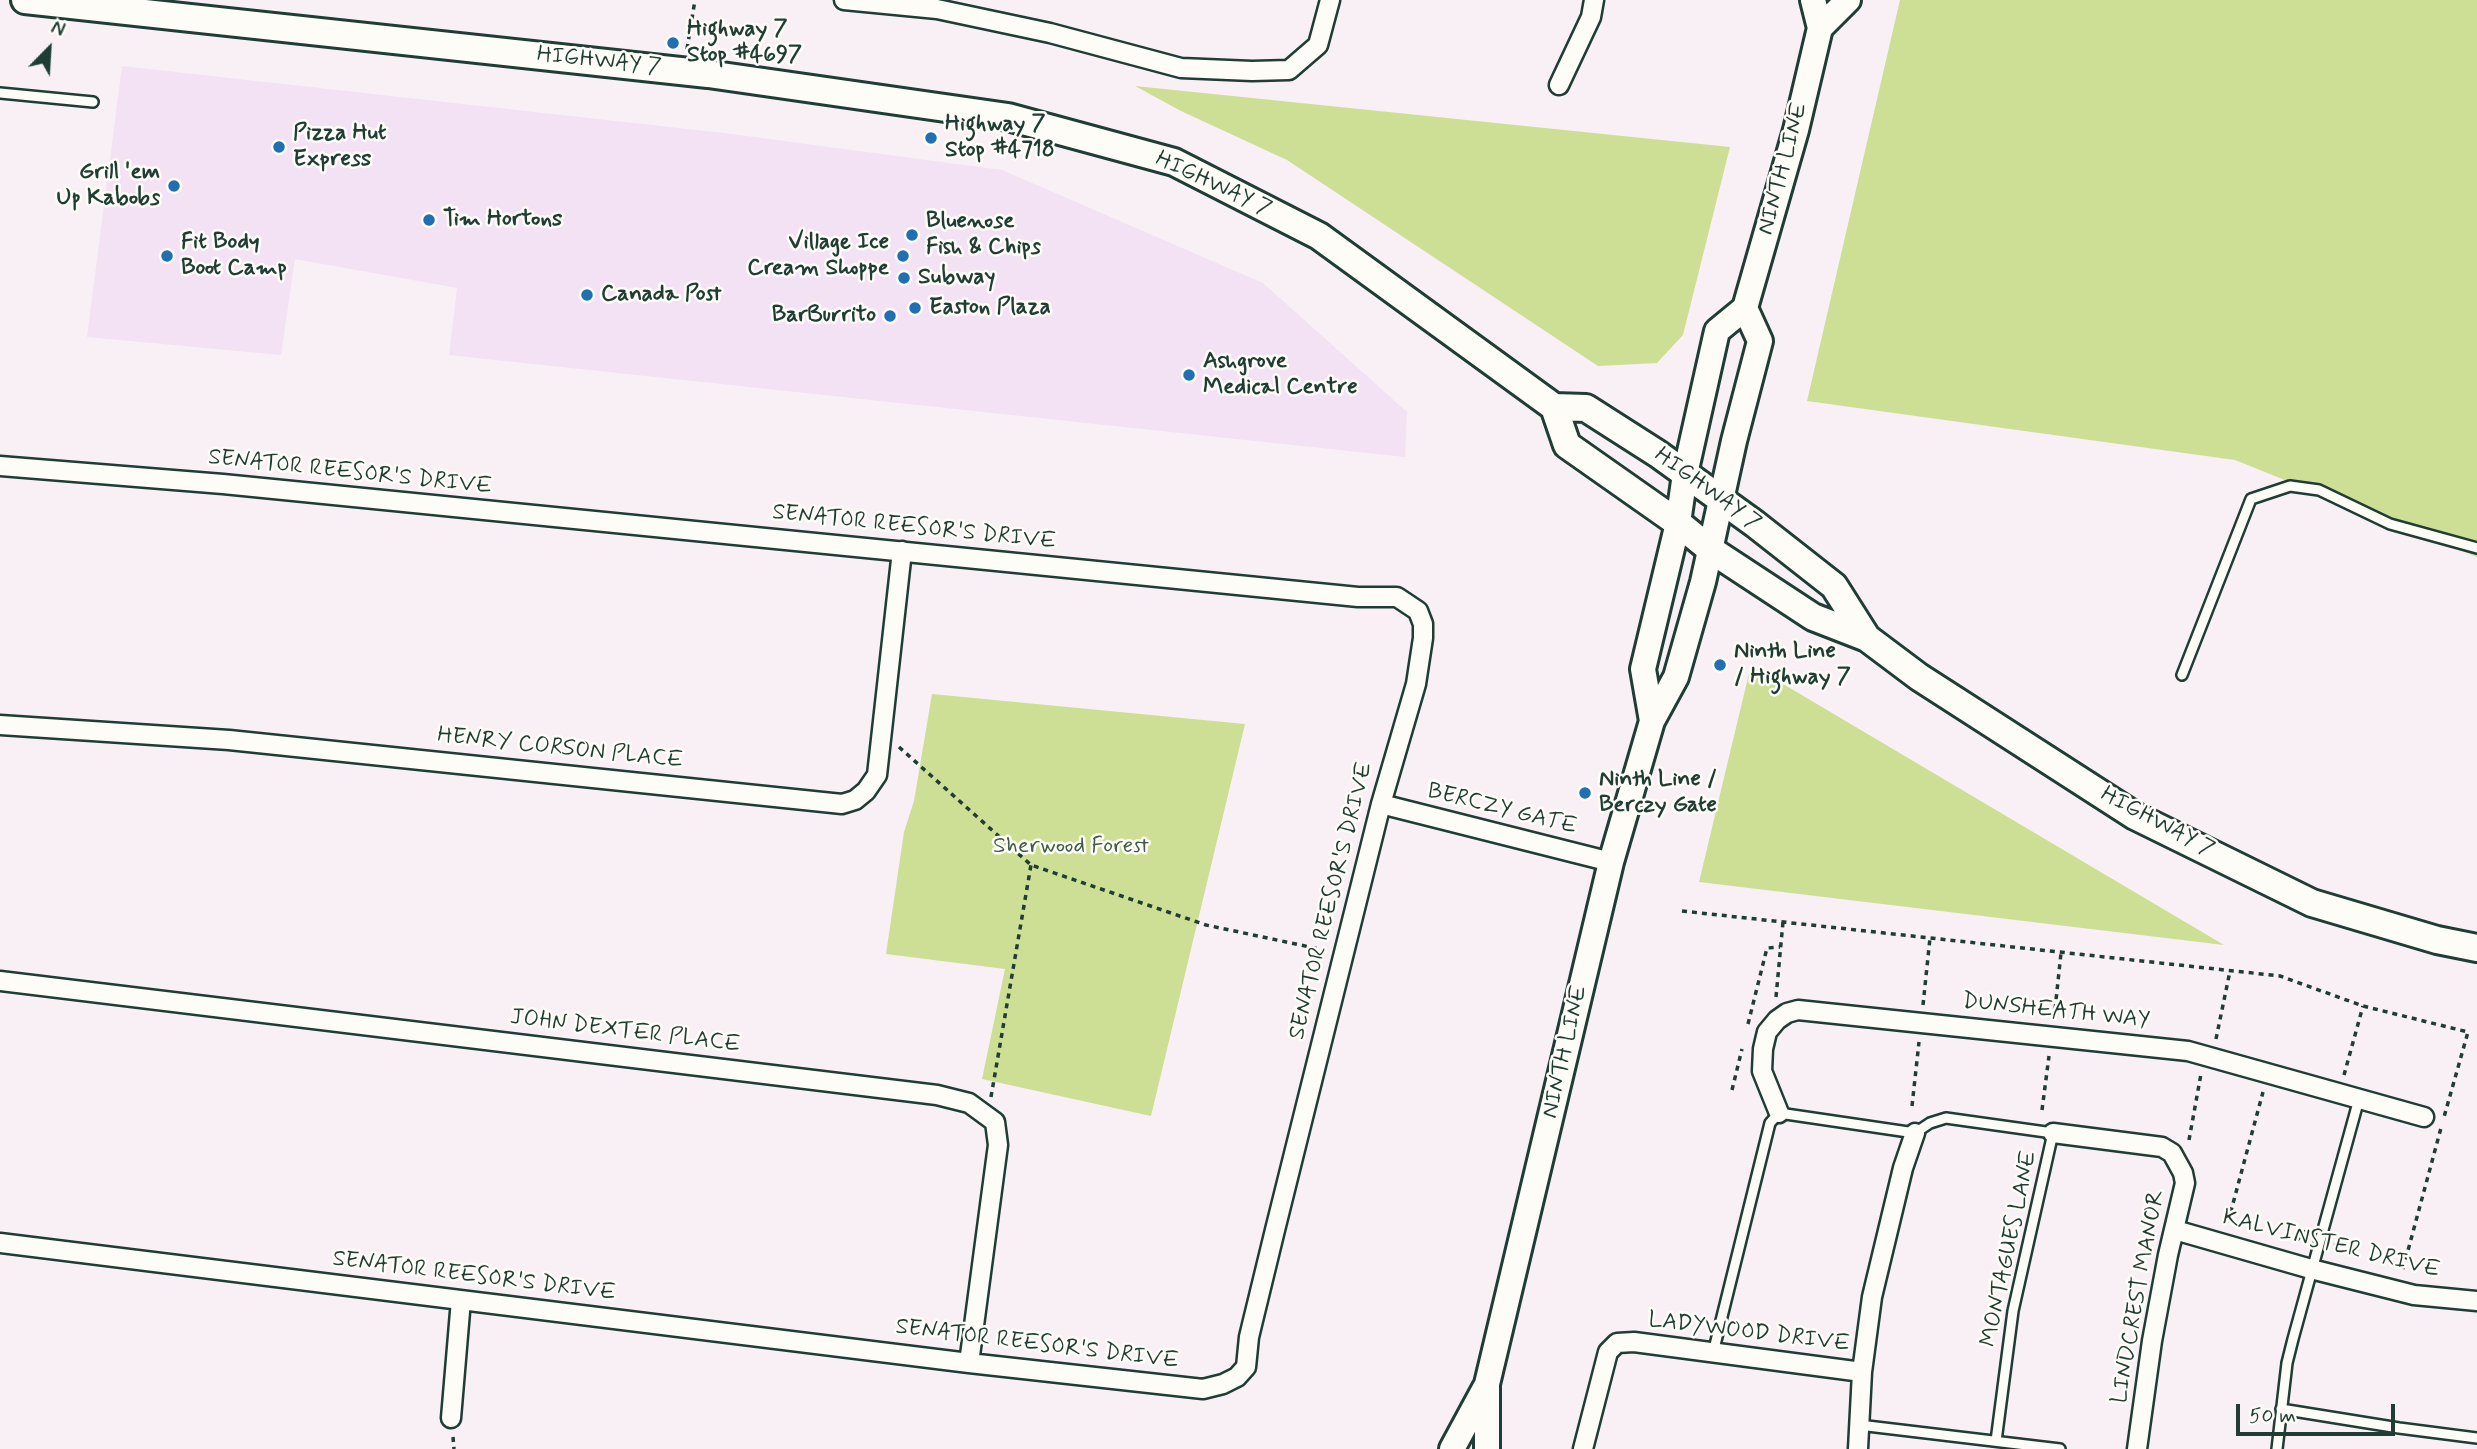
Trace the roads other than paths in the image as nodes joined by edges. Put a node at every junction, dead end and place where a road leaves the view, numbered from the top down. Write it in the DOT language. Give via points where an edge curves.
graph roads {
  1 [pos="25,0"];
  2 [pos="844,0"];
  3 [pos="1330,0"];
  4 [pos="1594,0"];
  5 [pos="1813,0"];
  6 [pos="1848,0"];
  7 [pos="1820,29"];
  8 [pos="1559,85"];
  9 [pos="0,93"];
  10 [pos="93,102"];
  11 [pos="1745,308"];
  12 [pos="1554,407"];
  13 [pos="0,466"];
  14 [pos="1685,474"];
  15 [pos="1721,499"];
  16 [pos="1678,523"];
  17 [pos="2477,548"];
  18 [pos="1711,550"];
  19 [pos="902,551"];
  20 [pos="1867,638"];
  21 [pos="2182,675"];
  22 [pos="1652,721"];
  23 [pos="0,725"];
  24 [pos="1381,804"];
  25 [pos="1611,862"];
  26 [pos="2477,948"];
  27 [pos="0,981"];
  28 [pos="2359,1099"];
  29 [pos="1779,1112"];
  30 [pos="2425,1126"];
  31 [pos="1915,1133"];
  32 [pos="2053,1133"];
  33 [pos="2175,1230"];
  34 [pos="0,1243"];
  35 [pos="2311,1269"];
  36 [pos="461,1300"];
  37 [pos="2477,1301"];
  38 [pos="1713,1353"];
  39 [pos="969,1363"];
  40 [pos="1861,1372"];
  41 [pos="1488,1384"];
  42 [pos="2281,1409"];
  43 [pos="451,1418"];
  44 [pos="1859,1425"];
  45 [pos="2477,1438"];
  46 [pos="1996,1441"];
  47 [pos="1452,1449"];
  48 [pos="1488,1449"];
  49 [pos="1583,1449"];
  50 [pos="1858,1449"];
  51 [pos="2060,1449"];
  52 [pos="2137,1449"];
  53 [pos="2277,1449"];
  1 -- 12 [label="main road, HIGHWAY 7" via="708,74 1008,117 1174,162 1319,236"];
  2 -- 3 [label="street" via="937,9 1181,68 1252,71 1289,70 1318,45"];
  4 -- 8 [label="street" via="1591,17"];
  5 -- 7 [label="main road, NINTH LINE"];
  6 -- 7 [label="main road"];
  7 -- 11 [label="main road, NINTH LINE"];
  9 -- 10 [label="lane"];
  11 -- 14 [label="main road, NINTH LINE" via="1717,331"];
  11 -- 15 [label="main road, NINTH LINE" via="1760,341"];
  12 -- 14 [label="main road, HIGHWAY 7" via="1586,408"];
  12 -- 16 [label="main road, HIGHWAY 7" via="1567,445"];
  13 -- 19 [label="street, SENATOR REESOR'S DRIVE"];
  14 -- 15 [label="main road, HIGHWAY 7"];
  14 -- 16 [label="main road, NINTH LINE"];
  15 -- 18 [label="main road, NINTH LINE"];
  15 -- 20 [label="main road, HIGHWAY 7" via="1834,586"];
  16 -- 18 [label="main road, HIGHWAY 7"];
  16 -- 22 [label="main road, NINTH LINE" via="1643,669"];
  17 -- 21 [label="lane" via="2390,524 2319,490 2290,486 2251,499"];
  18 -- 20 [label="main road, HIGHWAY 7" via="1813,617"];
  18 -- 22 [label="main road, NINTH LINE" via="1676,677"];
  19 -- 23 [label="street, HENRY CORSON PLACE" via="877,775 866,791 842,804 229,740"];
  19 -- 24 [label="street, SENATOR REESOR'S DRIVE" via="1358,597 1397,597 1419,611 1423,638 1416,684"];
  20 -- 26 [label="main road, HIGHWAY 7" via="1919,677 2135,816 2312,902"];
  22 -- 25 [label="main road, NINTH LINE"];
  24 -- 25 [label="street, BERCZY GATE"];
  24 -- 39 [label="street, SENATOR REESOR'S DRIVE" via="1252,1323 1246,1367 1237,1377 1203,1389"];
  25 -- 41 [label="main road, NINTH LINE"];
  27 -- 39 [label="street, JOHN DEXTER PLACE" via="969,1102 995,1122 998,1145"];
  28 -- 29 [label="street, DUNSHEATH WAY" via="2188,1051 1798,1010 1777,1020 1767,1032 1763,1049 1762,1071"];
  28 -- 30 [label="street, DUNSHEATH WAY"];
  28 -- 35 [label="lane"];
  29 -- 31 [label="lane"];
  29 -- 38 [label="lane" via="1770,1123"];
  31 -- 32 [label="lane, MONTAGUES LANE" via="1946,1118"];
  31 -- 40 [label="street" via="1871,1297"];
  32 -- 33 [label="street, LINDCREST MANOR" via="2162,1147 2172,1153 2185,1183"];
  32 -- 46 [label="lane, MONTAGUES LANE" via="2013,1311"];
  33 -- 35 [label="street, KALVINSTER DRIVE"];
  33 -- 52 [label="street, LINDCREST MANOR" via="2152,1341"];
  34 -- 36 [label="street, SENATOR REESOR'S DRIVE"];
  35 -- 37 [label="street, KALVINSTER DRIVE" via="2414,1295"];
  35 -- 42 [label="lane" via="2287,1363"];
  36 -- 39 [label="street, SENATOR REESOR'S DRIVE"];
  36 -- 43 [label="street"];
  38 -- 40 [label="street, LADYWOOD DRIVE"];
  38 -- 49 [label="street, LADYWOOD DRIVE" via="1617,1343 1608,1352"];
  40 -- 44 [label="street"];
  41 -- 47 [label="main road, NINTH LINE"];
  41 -- 48 [label="main road, NINTH LINE"];
  42 -- 45 [label="lane"];
  42 -- 53 [label="lane"];
  44 -- 46 [label="lane"];
  44 -- 50 [label="street"];
  46 -- 51 [label="lane"];
}
